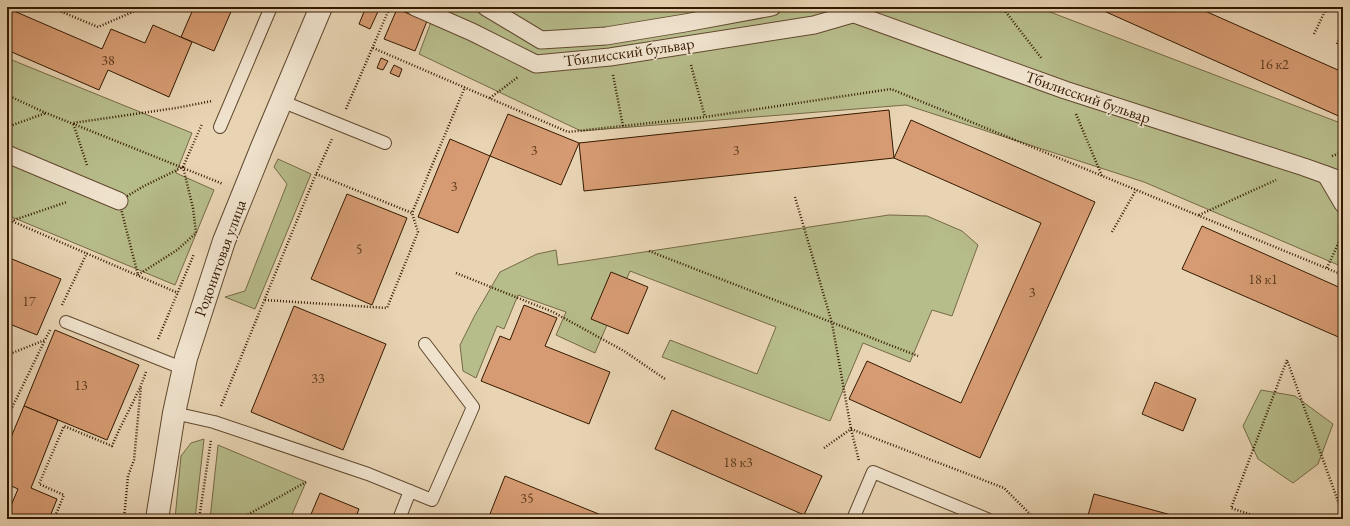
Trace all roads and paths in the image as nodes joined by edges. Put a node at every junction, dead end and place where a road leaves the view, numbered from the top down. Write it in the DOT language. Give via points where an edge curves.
graph roads {
  1 [pos="50,7"];
  2 [pos="144,7"];
  3 [pos="271,7"];
  4 [pos="321,7"];
  5 [pos="390,7"];
  6 [pos="415,7"];
  7 [pos="486,7"];
  8 [pos="772,7"];
  9 [pos="835,7"];
  10 [pos="1327,7"];
  11 [pos="852,14"];
  12 [pos="1343,32"];
  13 [pos="1314,34"];
  14 [pos="1338,44"];
  15 [pos="373,48"];
  16 [pos="610,57"];
  17 [pos="536,64"];
  18 [pos="466,87"];
  19 [pos="7,95"];
  20 [pos="215,95"];
  21 [pos="490,98"];
  22 [pos="212,101"];
  23 [pos="281,101"];
  24 [pos="209,108"];
  25 [pos="46,113"];
  26 [pos="203,121"];
  27 [pos="222,122"];
  28 [pos="73,123"];
  29 [pos="339,125"];
  30 [pos="622,126"];
  31 [pos="7,127"];
  32 [pos="385,143"];
  33 [pos="7,154"];
  34 [pos="183,167"];
  35 [pos="1304,167"];
  36 [pos="316,174"];
  37 [pos="1326,175"];
  38 [pos="226,177"];
  39 [pos="1343,181"];
  40 [pos="223,184"];
  41 [pos="220,190"];
  42 [pos="1136,190"];
  43 [pos="96,192"];
  44 [pos="796,197"];
  45 [pos="119,201"];
  46 [pos="1343,204"];
  47 [pos="412,213"];
  48 [pos="1198,216"];
  49 [pos="7,219"];
  50 [pos="11,220"];
  51 [pos="1112,232"];
  52 [pos="1343,233"];
  53 [pos="196,250"];
  54 [pos="649,251"];
  55 [pos="1327,268"];
  56 [pos="456,273"];
  57 [pos="138,275"];
  58 [pos="1343,275"];
  59 [pos="178,293"];
  60 [pos="265,300"];
  61 [pos="66,322"];
  62 [pos="832,323"];
  63 [pos="45,340"];
  64 [pos="425,344"];
  65 [pos="151,356"];
  66 [pos="918,356"];
  67 [pos="182,368"];
  68 [pos="665,379"];
  69 [pos="142,384"];
  70 [pos="174,413"];
  71 [pos="7,418"];
  72 [pos="214,422"];
  73 [pos="851,429"];
  74 [pos="824,448"];
  75 [pos="859,464"];
  76 [pos="306,482"];
  77 [pos="410,492"];
  78 [pos="1343,515"];
  79 [pos="54,519"];
  80 [pos="124,519"];
  81 [pos="157,519"];
  82 [pos="199,519"];
  83 [pos="240,519"];
  84 [pos="399,519"];
  85 [pos="853,519"];
  86 [pos="987,519"];
  87 [pos="1035,519"];
  88 [pos="1264,519"];
  1 -- 2 [label="path" via="98,27"];
  3 -- 27 [label="lane"];
  4 -- 23 [label="street, Родонитовая улица"];
  5 -- 15 [label="path"];
  6 -- 17 [label="street"];
  7 -- 8 [label="street, Тбилисский бульвар" via="541,40 606,36"];
  9 -- 11 [label="street, Тбилисский бульвар"];
  10 -- 13 [label="path"];
  11 -- 16 [label="street, Тбилисский бульвар" via="814,25"];
  11 -- 35 [label="street, Тбилисский бульвар" via="1065,90"];
  12 -- 14 [label="path"];
  15 -- 18 [label="path"];
  15 -- 29 [label="path"];
  16 -- 17 [label="street, Тбилисский бульвар"];
  16 -- 30 [label="path"];
  17 -- 21 [label="path"];
  18 -- 21 [label="path"];
  18 -- 47 [label="path"];
  19 -- 25 [label="path"];
  20 -- 22 [label="path"];
  21 -- 30 [label="path" via="568,132"];
  22 -- 24 [label="path"];
  22 -- 27 [label="path"];
  22 -- 28 [label="path"];
  23 -- 29 [label="lane"];
  23 -- 67 [label="street, Родонитовая улица" via="224,240"];
  25 -- 28 [label="path"];
  25 -- 31 [label="path"];
  26 -- 34 [label="path"];
  28 -- 34 [label="path"];
  28 -- 43 [label="path"];
  29 -- 32 [label="lane"];
  29 -- 36 [label="path"];
  30 -- 42 [label="path" via="705,117 891,89"];
  33 -- 43 [label="street"];
  34 -- 40 [label="path"];
  34 -- 45 [label="path"];
  34 -- 57 [label="path" via="196,233 177,250"];
  35 -- 37 [label="street, Тбилисский бульвар"];
  35 -- 48 [label="path"];
  36 -- 47 [label="path"];
  36 -- 60 [label="path"];
  37 -- 39 [label="street, Тбилисский бульвар"];
  37 -- 46 [label="street"];
  38 -- 40 [label="path"];
  40 -- 41 [label="path"];
  42 -- 48 [label="path"];
  42 -- 51 [label="path"];
  43 -- 45 [label="street"];
  43 -- 50 [label="path"];
  44 -- 62 [label="path"];
  45 -- 57 [label="path"];
  47 -- 60 [label="path" via="418,232 387,308"];
  48 -- 55 [label="path"];
  49 -- 50 [label="path"];
  50 -- 57 [label="path"];
  52 -- 55 [label="path"];
  53 -- 59 [label="path"];
  54 -- 62 [label="path"];
  55 -- 58 [label="path"];
  56 -- 68 [label="path" via="553,312 624,351"];
  57 -- 59 [label="path"];
  59 -- 65 [label="path"];
  60 -- 72 [label="path"];
  61 -- 65 [label="lane"];
  62 -- 66 [label="path"];
  62 -- 73 [label="path"];
  63 -- 71 [label="path"];
  64 -- 77 [label="lane" via="473,408 432,500"];
  65 -- 67 [label="lane"];
  65 -- 69 [label="path"];
  67 -- 70 [label="street, Родонитовая улица"];
  69 -- 79 [label="path" via="112,446 64,426 39,484 64,495"];
  69 -- 80 [label="path" via="134,460 128,476"];
  70 -- 72 [label="lane"];
  70 -- 81 [label="street, Родонитовая улица"];
  72 -- 77 [label="lane" via="368,474"];
  72 -- 82 [label="path"];
  73 -- 74 [label="path"];
  73 -- 75 [label="path"];
  73 -- 87 [label="path" via="1004,488"];
  76 -- 83 [label="path"];
  77 -- 84 [label="lane"];
  78 -- 88 [label="path" via="1287,360 1231,508"];
  85 -- 86 [label="lane" via="873,472"];
}
